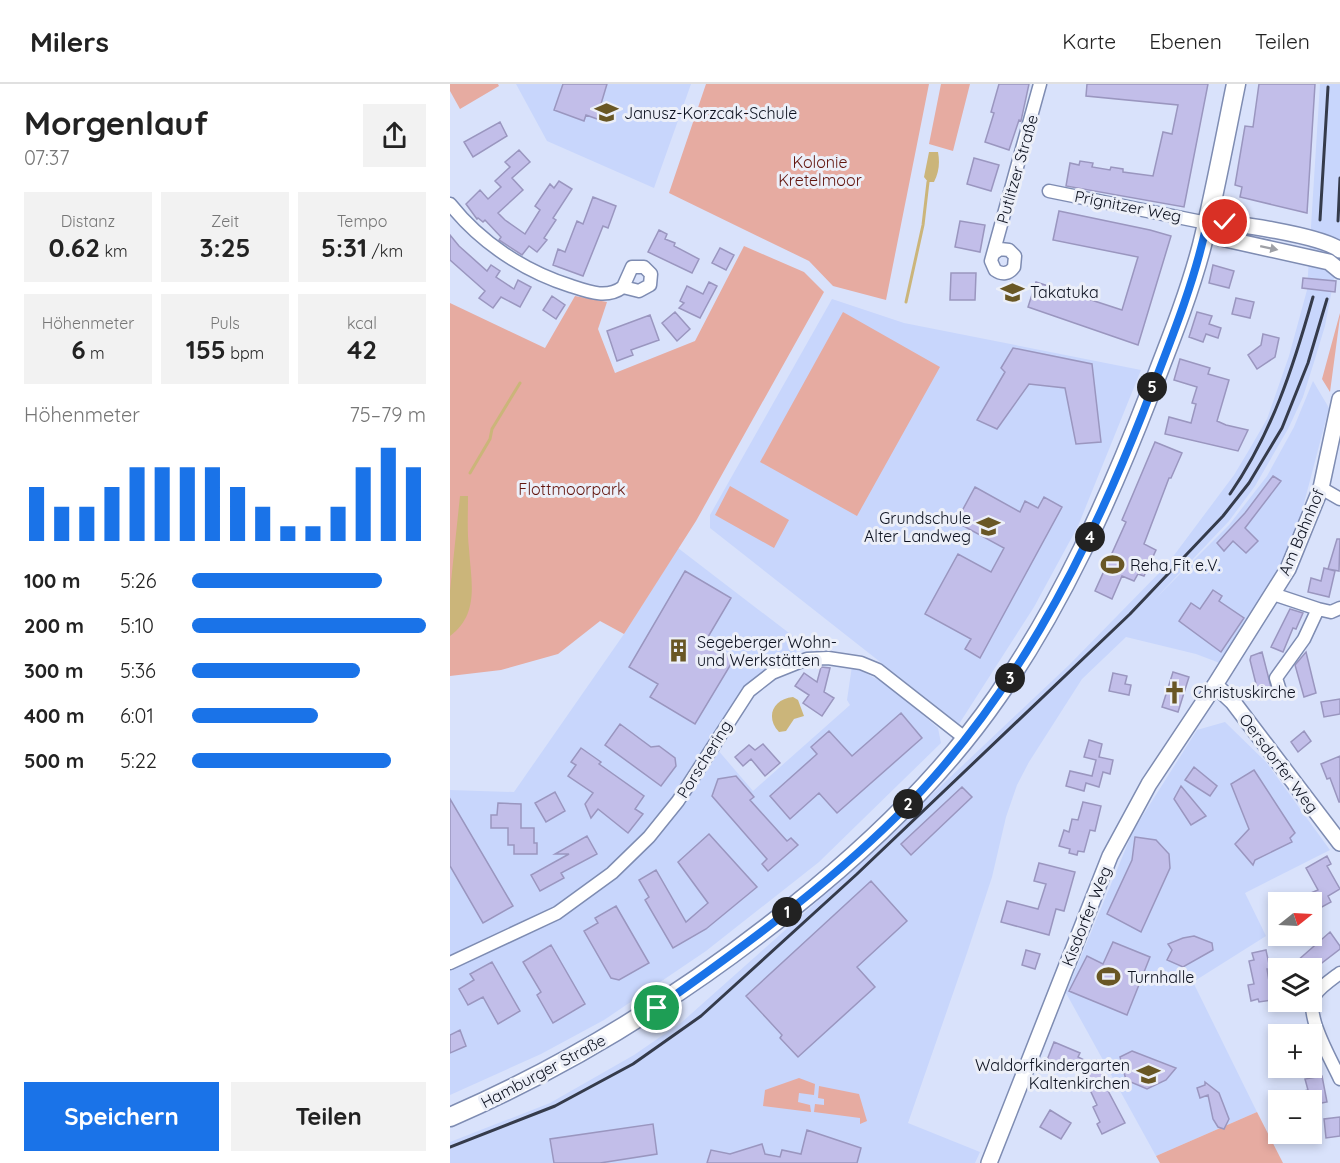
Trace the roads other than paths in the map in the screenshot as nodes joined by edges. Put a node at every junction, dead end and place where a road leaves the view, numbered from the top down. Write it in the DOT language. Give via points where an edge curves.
graph roads {
  1 [pos="1040,84"];
  2 [pos="1236,84"];
  3 [pos="1049,191"];
  4 [pos="450,204"];
  5 [pos="1207,223"];
  6 [pos="1338,246"];
  7 [pos="993,254"];
  8 [pos="1336,264"];
  9 [pos="623,287"];
  10 [pos="1340,399"];
  11 [pos="1321,488"];
  12 [pos="1340,499"];
  13 [pos="1273,594"];
  14 [pos="1340,608"];
  15 [pos="1318,609"];
  16 [pos="1215,685"];
  17 [pos="1280,691"];
  18 [pos="966,739"];
  19 [pos="1340,843"];
  20 [pos="450,963"];
  21 [pos="1340,973"];
  22 [pos="1340,1080"];
  23 [pos="450,1117"];
  24 [pos="989,1163"];
  1 -- 7 [label="street, Putlitzer Straße"];
  2 -- 5 [label="main road, Hamburger Straße"];
  3 -- 5 [label="street, Prignitzer Weg"];
  4 -- 9 [label="street" via="491,244 531,272 592,293 608,294"];
  5 -- 6 [label="street" via="1225,222"];
  5 -- 8 [label="street, one-way" via="1221,238"];
  5 -- 18 [label="main road, Hamburger Straße" via="1171,340 1085,547 1049,616"];
  10 -- 11 [label="street, Am Bahnhof"];
  11 -- 12 [label="street"];
  11 -- 13 [label="street, Am Bahnhof" via="1301,542"];
  13 -- 15 [label="street"];
  13 -- 16 [label="street, Am Bahnhof"];
  14 -- 15 [label="street" via="1331,612"];
  15 -- 17 [label="street" via="1305,637 1276,678"];
  16 -- 19 [label="street, Oersdorfer Weg" via="1233,702"];
  16 -- 24 [label="street, Kisdorfer Weg" via="1149,784 1110,856"];
  18 -- 20 [label="street, Porschering" via="896,683 861,663 807,658 772,673 749,691 678,801 612,873 556,912"];
  18 -- 23 [label="main road, Hamburger Straße" via="897,816 744,946 657,1008 568,1060 510,1092"];
  21 -- 22 [label="street" via="1315,994 1311,1005 1312,1017"];
}
